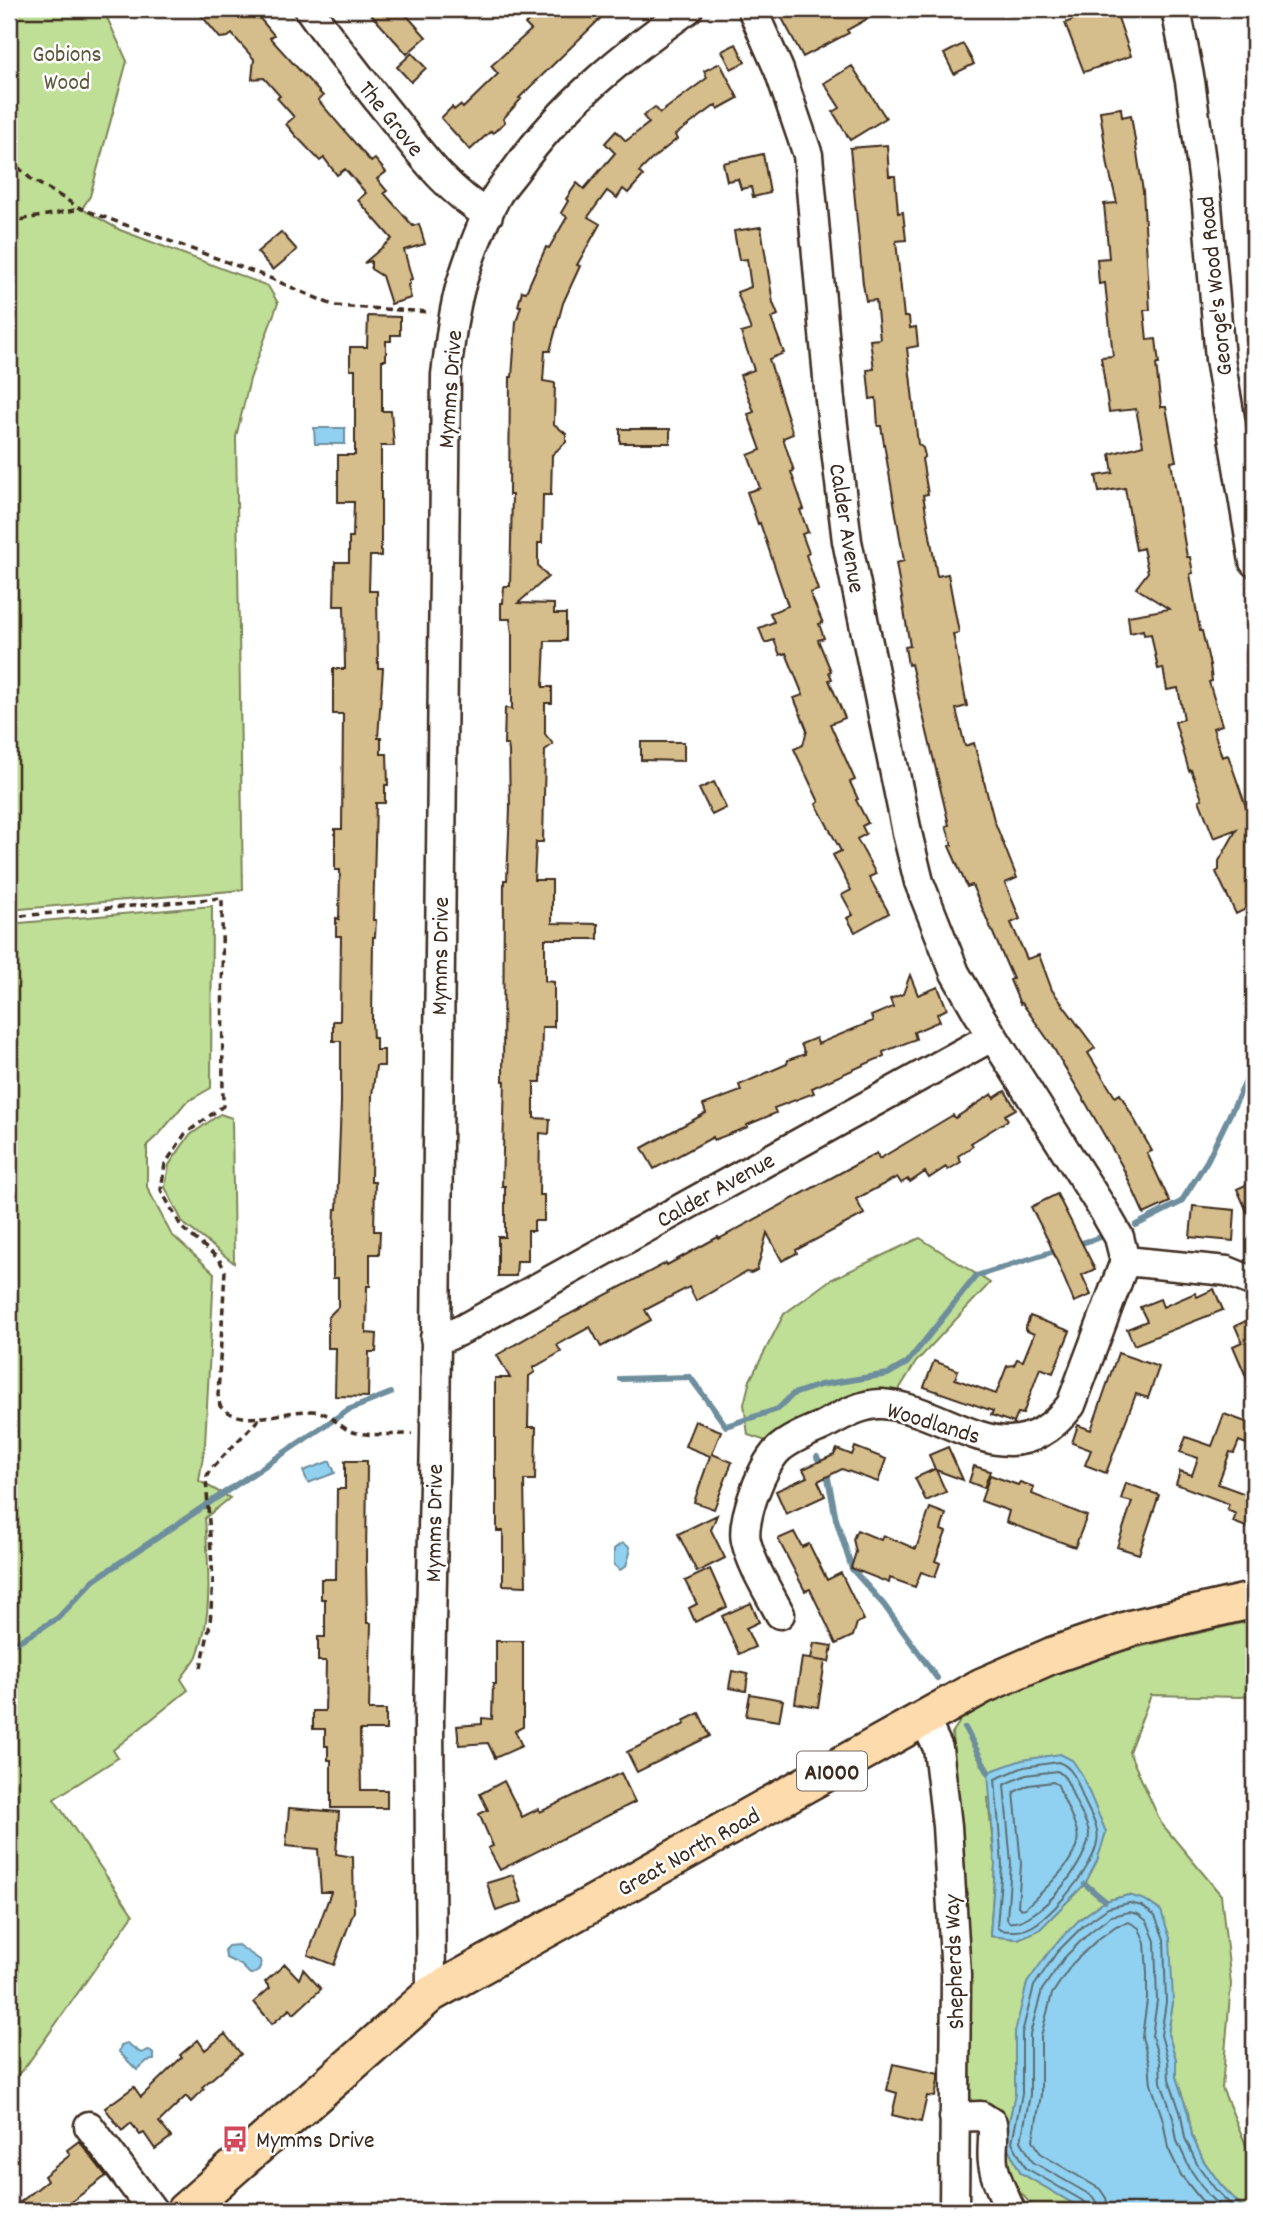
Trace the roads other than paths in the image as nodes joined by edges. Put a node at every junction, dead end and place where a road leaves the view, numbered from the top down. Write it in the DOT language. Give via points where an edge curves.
graph roads {
  1 [pos="309,9"];
  2 [pos="688,9"];
  3 [pos="752,9"];
  4 [pos="1176,9"];
  5 [pos="488,215"];
  6 [pos="1254,562"];
  7 [pos="993,1036"];
  8 [pos="1125,1261"];
  9 [pos="1254,1282"];
  10 [pos="435,1338"];
  11 [pos="1254,1600"];
  12 [pos="780,1614"];
  13 [pos="923,1717"];
  14 [pos="431,1994"];
  15 [pos="954,2117"];
  16 [pos="89,2126"];
  17 [pos="153,2211"];
  18 [pos="184,2211"];
  19 [pos="954,2211"];
  20 [pos="1011,2211"];
  1 -- 5 [label="street, The Grove" via="443,182"];
  2 -- 5 [label="street, Mymms Drive" via="586,89 534,145"];
  3 -- 7 [label="street, Calder Avenue" via="808,155 847,541 908,837 919,882 950,961"];
  4 -- 6 [label="street, George's Wood Road" via="1207,205 1220,359"];
  5 -- 10 [label="street, Mymms Drive" via="462,281 446,375"];
  7 -- 8 [label="street, Calder Avenue" via="1104,1211 1119,1237"];
  7 -- 10 [label="street, Calder Avenue" via="463,1329"];
  8 -- 9 [label="street" via="1227,1271"];
  8 -- 12 [label="street, Woodlands" via="1071,1405 1048,1429 1019,1440 1000,1441 879,1404 853,1410 777,1450 759,1482 745,1539"];
  10 -- 14 [label="street, Mymms Drive" via="429,1728"];
  11 -- 13 [label="main road, Great North Road / A1000" via="1132,1628 1052,1655"];
  13 -- 14 [label="main road, Great North Road / A1000"];
  13 -- 15 [label="street, Shepherds Way" via="939,1748 947,1826 956,1975"];
  14 -- 18 [label="main road, Great North Road / A1000"];
  15 -- 19 [label="street, Shepherds Way"];
  15 -- 20 [label="street" via="981,2116 992,2123 992,2162"];
  16 -- 17 [label="street"];
}
